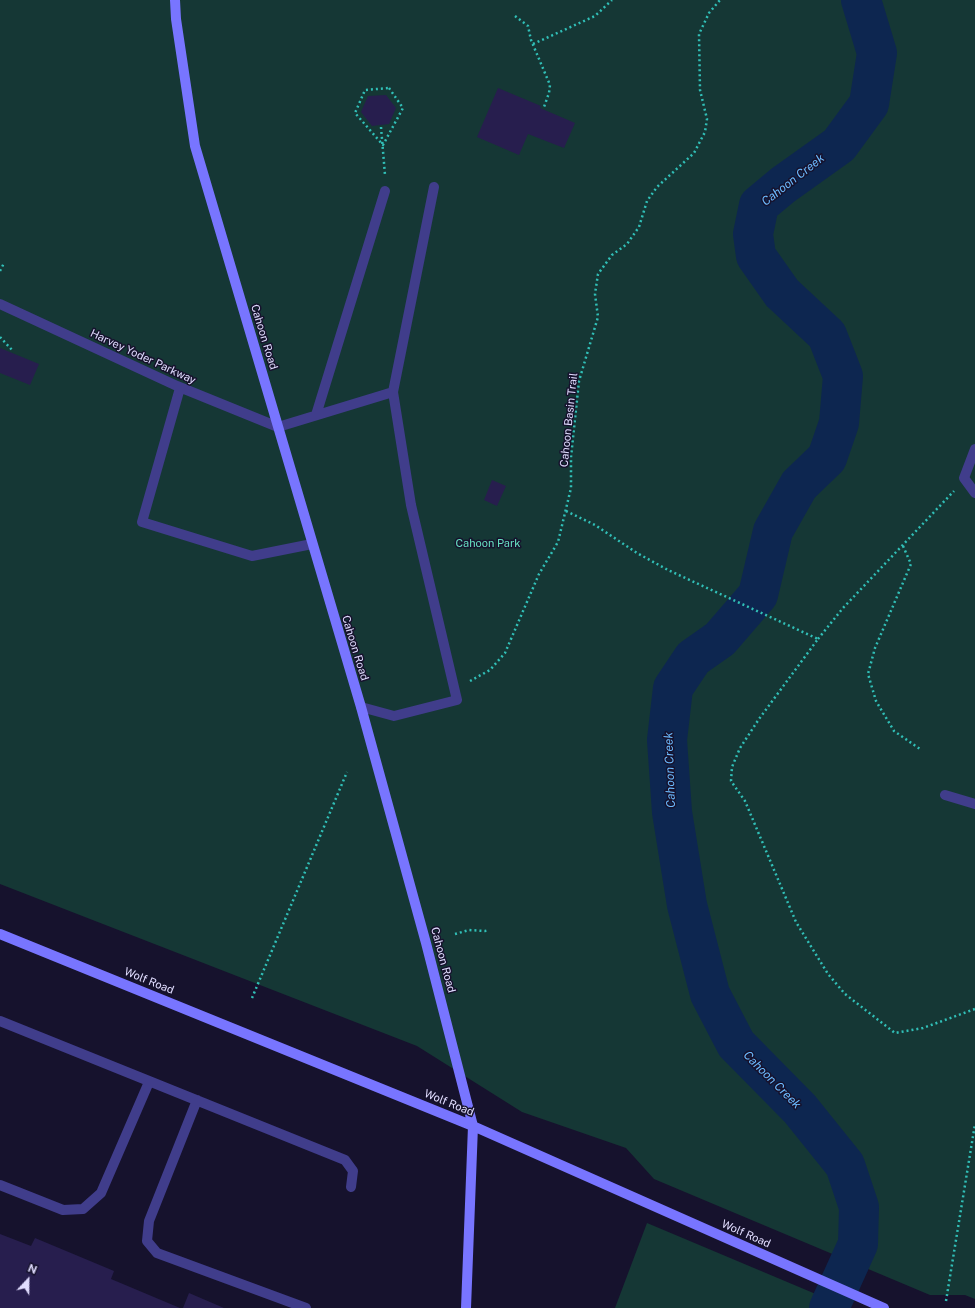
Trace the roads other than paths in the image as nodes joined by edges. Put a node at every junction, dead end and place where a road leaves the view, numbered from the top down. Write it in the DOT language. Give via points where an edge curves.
graph roads {
  1 [pos="175,0"];
  2 [pos="434,187"];
  3 [pos="385,191"];
  4 [pos="0,304"];
  5 [pos="180,388"];
  6 [pos="393,392"];
  7 [pos="316,415"];
  8 [pos="278,427"];
  9 [pos="975,449"];
  10 [pos="975,493"];
  11 [pos="312,544"];
  12 [pos="360,707"];
  13 [pos="945,795"];
  14 [pos="975,804"];
  15 [pos="0,934"];
  16 [pos="0,1021"];
  17 [pos="149,1082"];
  18 [pos="197,1100"];
  19 [pos="473,1126"];
  20 [pos="0,1185"];
  21 [pos="351,1187"];
  22 [pos="304,1307"];
  23 [pos="466,1308"];
  24 [pos="884,1308"];
  1 -- 8 [label="street, Cahoon Road" via="195,146"];
  2 -- 6 [label="lane"];
  3 -- 7 [label="lane"];
  4 -- 5 [label="lane, Harvey Yoder Parkway"];
  5 -- 8 [label="lane, Harvey Yoder Parkway"];
  5 -- 11 [label="lane" via="142,522 252,556"];
  6 -- 7 [label="lane"];
  6 -- 12 [label="lane" via="411,505 457,700 394,716"];
  7 -- 8 [label="lane"];
  8 -- 11 [label="street, Cahoon Road"];
  9 -- 10 [label="lane" via="964,478"];
  11 -- 12 [label="street, Cahoon Road"];
  12 -- 19 [label="street, Cahoon Road" via="426,943"];
  13 -- 14 [label="lane"];
  15 -- 19 [label="street, Wolf Road"];
  16 -- 17 [label="lane"];
  17 -- 18 [label="lane"];
  17 -- 20 [label="lane" via="101,1193 83,1210 63,1210"];
  18 -- 21 [label="lane" via="345,1160 353,1171"];
  18 -- 22 [label="lane" via="149,1221 147,1241 157,1253"];
  19 -- 23 [label="street, Cahoon Road"];
  19 -- 24 [label="street, Wolf Road"];
}
